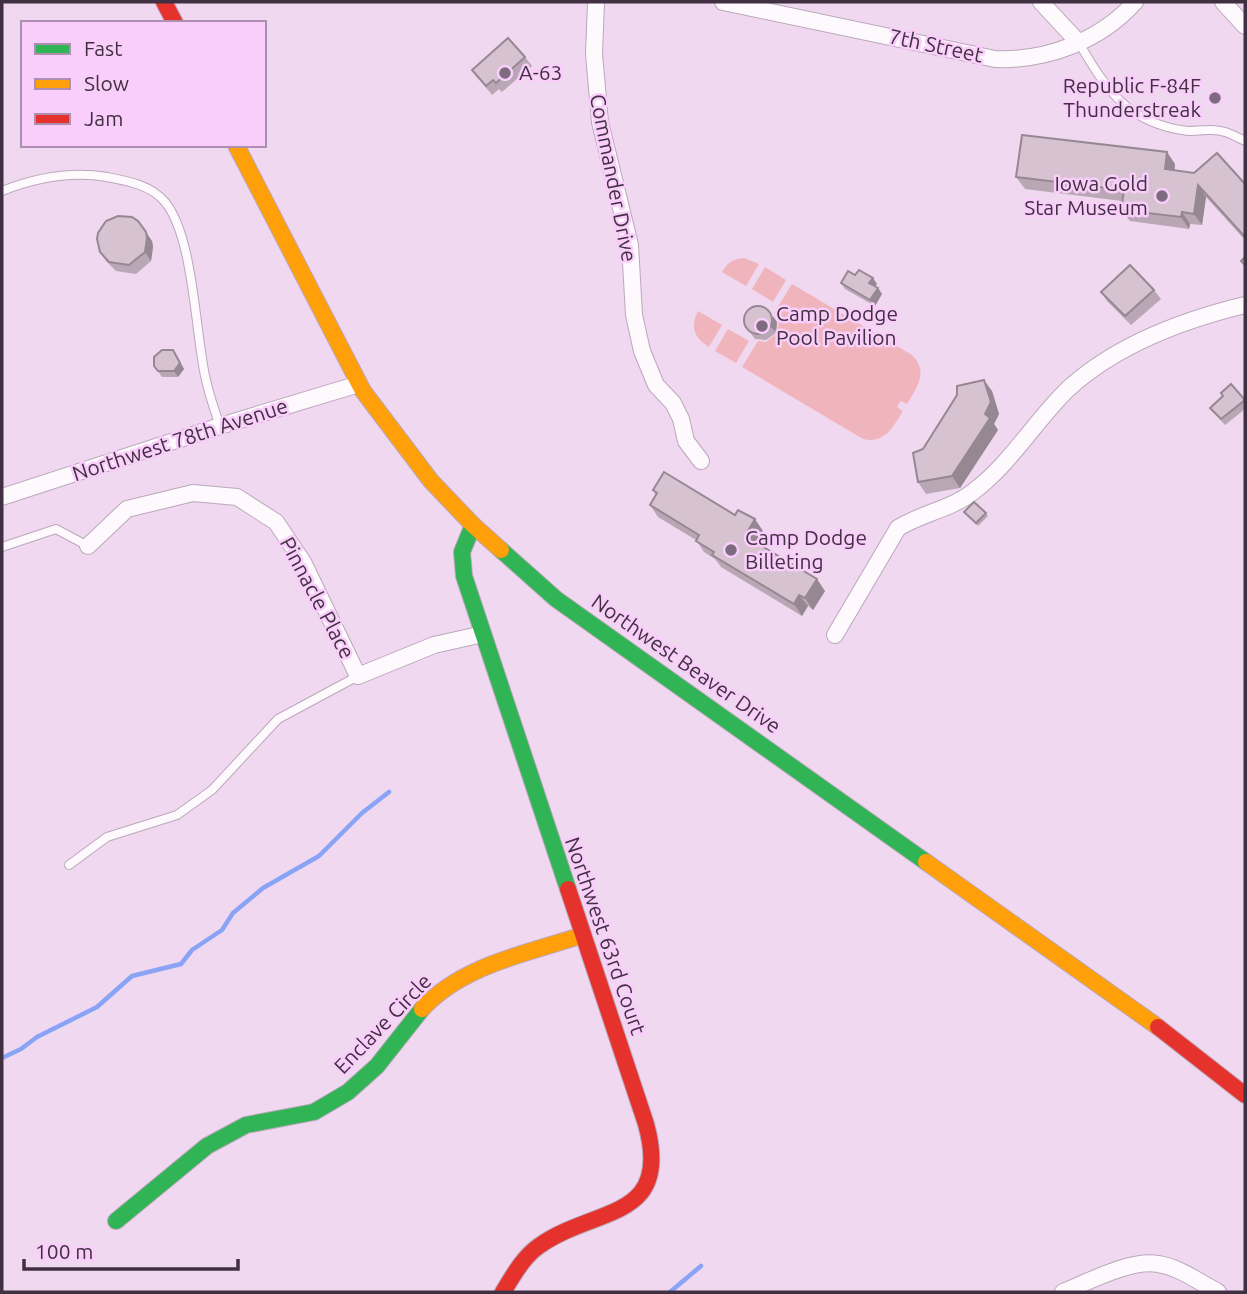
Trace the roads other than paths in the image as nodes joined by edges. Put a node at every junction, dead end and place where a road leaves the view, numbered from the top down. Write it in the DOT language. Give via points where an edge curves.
graph roads {
  1 [pos="164,2"];
  2 [pos="596,2"];
  3 [pos="723,2"];
  4 [pos="1041,2"];
  5 [pos="1135,2"];
  6 [pos="1223,2"];
  7 [pos="1242,16"];
  8 [pos="174,21"];
  9 [pos="1079,43"];
  10 [pos="1245,141"];
  11 [pos="237,147"];
  12 [pos="2,191"];
  13 [pos="1245,305"];
  14 [pos="359,384"];
  15 [pos="220,426"];
  16 [pos="701,461"];
  17 [pos="2,497"];
  18 [pos="473,525"];
  19 [pos="88,546"];
  20 [pos="2,547"];
  21 [pos="482,634"];
  22 [pos="835,635"];
  23 [pos="358,676"];
  24 [pos="69,865"];
  25 [pos="583,935"];
  26 [pos="1245,1095"];
  27 [pos="116,1221"];
  28 [pos="503,1292"];
  29 [pos="1063,1292"];
  30 [pos="1218,1292"];
  1 -- 8 [label="street"];
  2 -- 16 [label="street, Commander Drive" via="594,54 600,122 630,245 634,315 642,351 656,385 681,419 686,441"];
  3 -- 9 [label="street, 7th Street" via="995,59 1015,60"];
  4 -- 9 [label="street"];
  5 -- 9 [label="street, 7th Street" via="1107,27"];
  6 -- 7 [label="street"];
  9 -- 10 [label="lane" via="1097,76 1128,110 1165,128 1212,129"];
  11 -- 14 [label="street, Northwest Beaver Drive"];
  12 -- 15 [label="lane" via="44,178 100,176 138,184 166,203 184,249 207,386"];
  13 -- 22 [label="street" via="1174,327 1130,347 1069,388 974,492 898,528"];
  14 -- 15 [label="street, Northwest 78th Avenue"];
  14 -- 18 [label="street, Northwest Beaver Drive" via="431,481"];
  15 -- 17 [label="street, Northwest 78th Avenue"];
  18 -- 21 [label="street, Northwest 63rd Court" via="462,552 464,576"];
  18 -- 26 [label="street, Northwest Beaver Drive" via="556,599 1136,1012"];
  19 -- 20 [label="lane" via="56,529"];
  19 -- 23 [label="street, Pinnacle Place" via="127,509 193,493 237,497 276,522 303,562"];
  21 -- 23 [label="street" via="434,645"];
  21 -- 25 [label="street, Northwest 63rd Court"];
  23 -- 24 [label="lane" via="278,719 212,790 177,815 107,837"];
  25 -- 27 [label="street, Enclave Circle" via="469,973 436,994 377,1066 348,1092 314,1112 246,1125 207,1146"];
  25 -- 28 [label="street, Northwest 63rd Court" via="637,1096 652,1173 637,1199 554,1234 536,1247"];
  29 -- 30 [label="street" via="1131,1266 1155,1263"];
}
